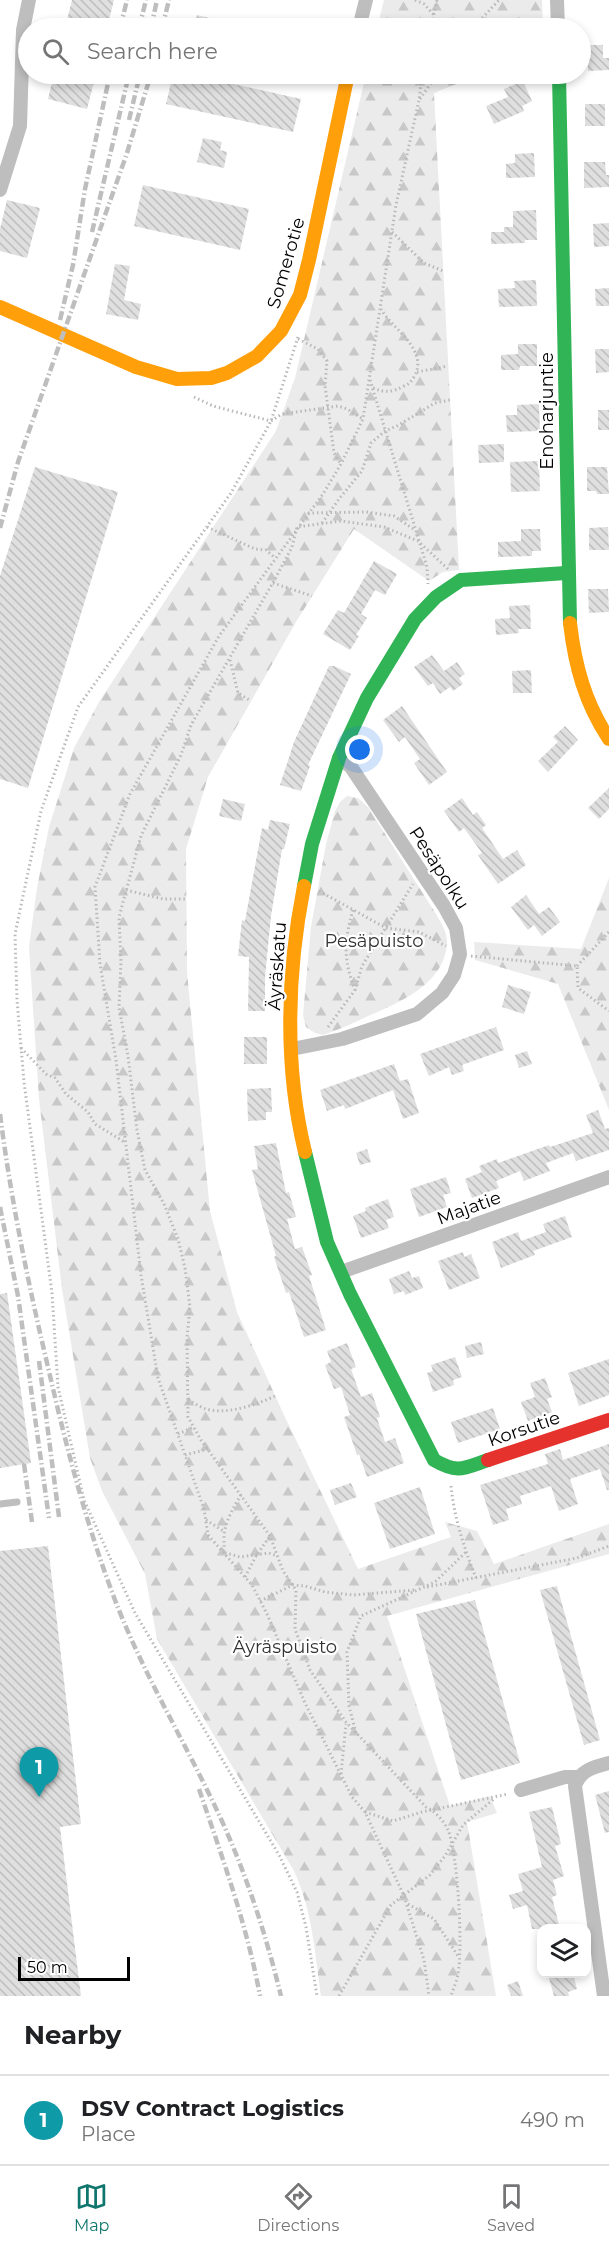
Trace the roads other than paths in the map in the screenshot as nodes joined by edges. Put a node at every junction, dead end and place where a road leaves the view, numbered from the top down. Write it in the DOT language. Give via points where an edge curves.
graph roads {
  1 [pos="28,0"];
  2 [pos="366,0"];
  3 [pos="557,0"];
  4 [pos="25,18"];
  5 [pos="362,18"];
  6 [pos="558,18"];
  7 [pos="21,84"];
  8 [pos="346,84"];
  9 [pos="559,84"];
  10 [pos="0,190"];
  11 [pos="0,307"];
  12 [pos="566,573"];
  13 [pos="609,739"];
  14 [pos="339,758"];
  15 [pos="292,1049"];
  16 [pos="609,1177"];
  17 [pos="341,1272"];
  18 [pos="609,1420"];
  19 [pos="449,1469"];
  20 [pos="17,1502"];
  21 [pos="0,1504"];
  22 [pos="609,1763"];
  23 [pos="578,1777"];
  24 [pos="521,1790"];
  25 [pos="604,1951"];
  26 [pos="604,1996"];
  1 -- 4 [label="street"];
  2 -- 5 [label="street"];
  3 -- 6 [label="street"];
  7 -- 10 [label="street" via="20,126"];
  8 -- 11 [label="street, Somerotie" via="297,303 285,327 250,361 214,377 181,380 131,365"];
  9 -- 12 [label="street, Enoharjuntie"];
  12 -- 13 [label="street, Enoharjuntie" via="574,660 581,689"];
  12 -- 14 [label="street, Äyräskatu" via="461,580 452,585 415,619 392,654"];
  14 -- 15 [label="street, Äyräskatu" via="312,844 298,917 291,973"];
  14 -- 15 [label="street, Pesäpolku" via="351,767 425,877 456,928 460,954 454,975 442,993 417,1014 342,1039"];
  15 -- 17 [label="street, Äyräskatu" via="301,1135 327,1242"];
  16 -- 17 [label="street, Majatie"];
  17 -- 19 [label="street, Äyräskatu" via="434,1460"];
  18 -- 19 [label="street, Korsutie" via="461,1469"];
  20 -- 21 [label="lane"];
  22 -- 23 [label="street"];
  23 -- 24 [label="street"];
  23 -- 25 [label="street" via="576,1797"];
  25 -- 26 [label="street"];
}
